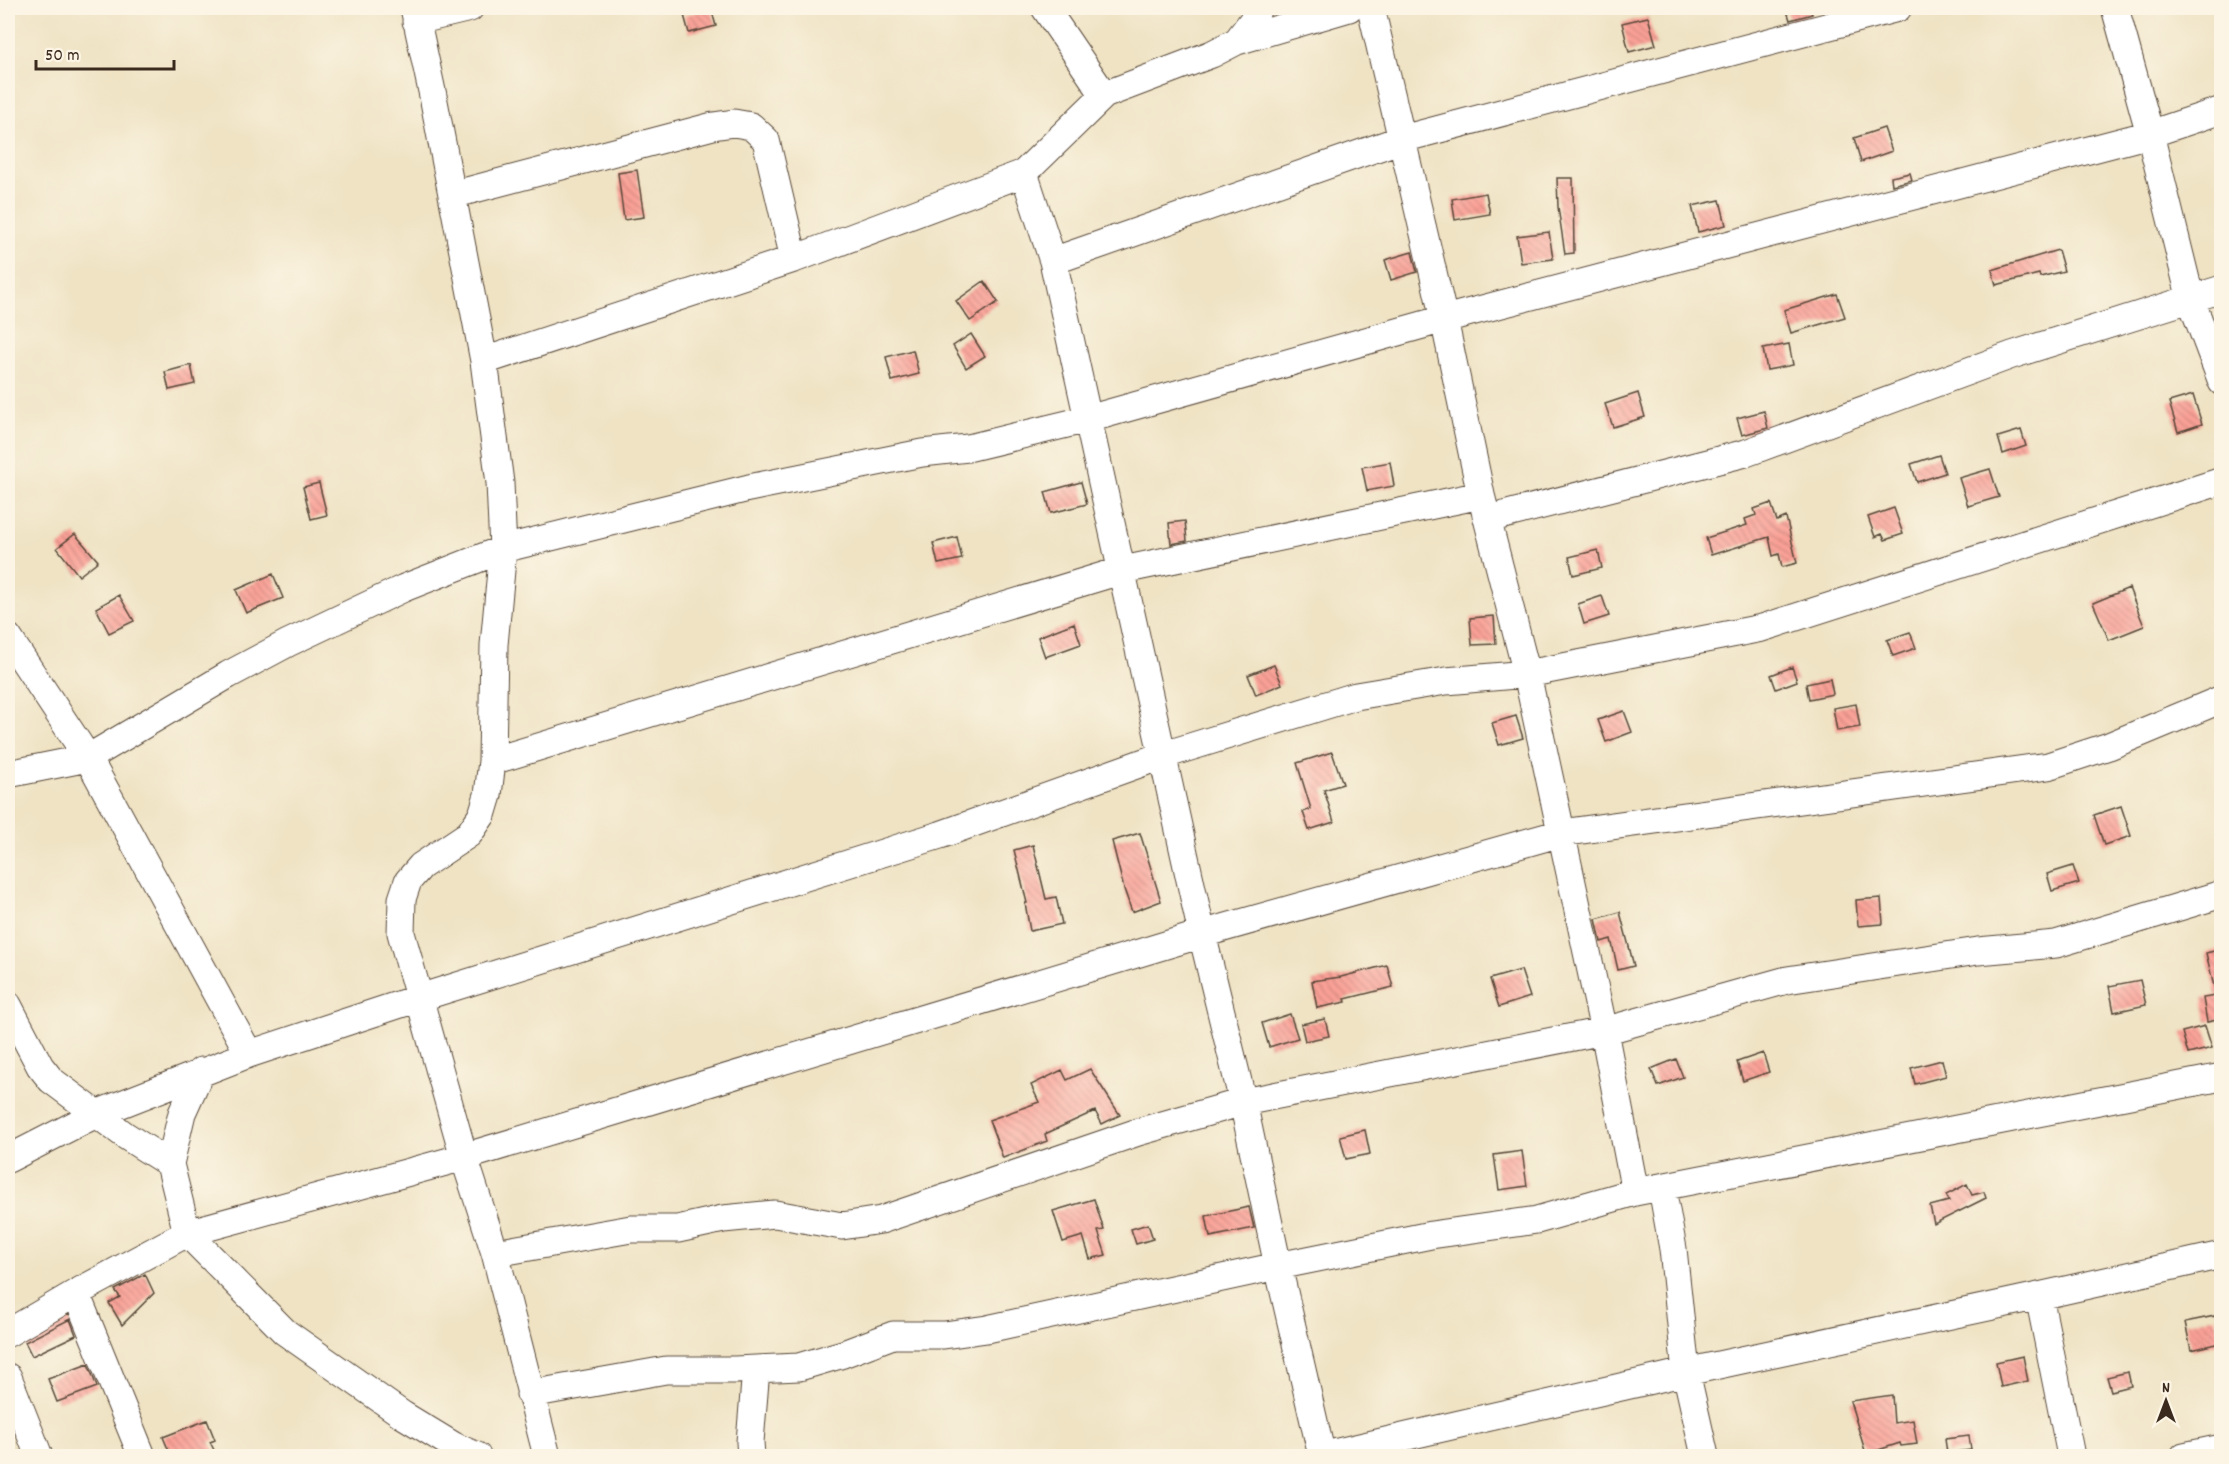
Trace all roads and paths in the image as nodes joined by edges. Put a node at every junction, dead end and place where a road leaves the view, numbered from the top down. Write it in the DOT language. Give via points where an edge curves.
graph roads {
  1 [pos="470,8"];
  2 [pos="1045,8"];
  3 [pos="1258,8"];
  4 [pos="1349,8"];
  5 [pos="1371,8"];
  6 [pos="1898,8"];
  7 [pos="2115,8"];
  8 [pos="415,14"];
  9 [pos="1237,41"];
  10 [pos="1104,95"];
  11 [pos="2222,110"];
  12 [pos="2150,134"];
  13 [pos="1402,139"];
  14 [pos="1024,173"];
  15 [pos="452,195"];
  16 [pos="794,259"];
  17 [pos="1053,261"];
  18 [pos="2222,289"];
  19 [pos="2192,300"];
  20 [pos="1444,319"];
  21 [pos="484,362"];
  22 [pos="2222,382"];
  23 [pos="1088,419"];
  24 [pos="2222,481"];
  25 [pos="1485,507"];
  26 [pos="503,549"];
  27 [pos="1123,570"];
  28 [pos="8,637"];
  29 [pos="1527,674"];
  30 [pos="2222,699"];
  31 [pos="1164,755"];
  32 [pos="88,758"];
  33 [pos="492,761"];
  34 [pos="8,774"];
  35 [pos="1562,833"];
  36 [pos="2222,894"];
  37 [pos="1202,934"];
  38 [pos="419,998"];
  39 [pos="8,1005"];
  40 [pos="1604,1031"];
  41 [pos="249,1054"];
  42 [pos="201,1071"];
  43 [pos="2222,1077"];
  44 [pos="1243,1102"];
  45 [pos="96,1114"];
  46 [pos="464,1157"];
  47 [pos="8,1159"];
  48 [pos="170,1164"];
  49 [pos="1662,1188"];
  50 [pos="1635,1192"];
  51 [pos="187,1233"];
  52 [pos="495,1253"];
  53 [pos="2222,1255"];
  54 [pos="1278,1266"];
  55 [pos="76,1293"];
  56 [pos="2039,1296"];
  57 [pos="8,1333"];
  58 [pos="756,1369"];
  59 [pos="1686,1372"];
  60 [pos="8,1377"];
  61 [pos="530,1394"];
  62 [pos="2222,1449"];
  63 [pos="39,1456"];
  64 [pos="142,1456"];
  65 [pos="477,1456"];
  66 [pos="547,1456"];
  67 [pos="751,1456"];
  68 [pos="1322,1456"];
  69 [pos="1705,1456"];
  70 [pos="2071,1456"];
  71 [pos="2184,1456"];
  1 -- 8 [label="street"];
  2 -- 10 [label="street"];
  3 -- 9 [label="street"];
  4 -- 9 [label="street"];
  5 -- 13 [label="street"];
  6 -- 13 [label="street"];
  7 -- 12 [label="street"];
  8 -- 15 [label="street"];
  9 -- 10 [label="street"];
  10 -- 14 [label="street"];
  11 -- 12 [label="street"];
  12 -- 19 [label="street"];
  12 -- 20 [label="street"];
  13 -- 17 [label="street"];
  13 -- 20 [label="street"];
  14 -- 16 [label="street"];
  14 -- 17 [label="street"];
  15 -- 16 [label="street" via="735,123 751,126 765,140"];
  15 -- 21 [label="street"];
  16 -- 21 [label="street"];
  17 -- 23 [label="street"];
  18 -- 19 [label="street"];
  19 -- 22 [label="street"];
  19 -- 25 [label="street" via="2012,355 1746,453"];
  20 -- 23 [label="street"];
  20 -- 25 [label="street"];
  21 -- 26 [label="street" via="500,483"];
  23 -- 26 [label="street" via="968,448 922,453 749,488"];
  23 -- 27 [label="street"];
  24 -- 29 [label="street" via="1762,628"];
  25 -- 27 [label="street"];
  25 -- 29 [label="street"];
  26 -- 32 [label="street" via="404,588 288,643"];
  26 -- 33 [label="street" via="495,645"];
  27 -- 31 [label="street"];
  27 -- 33 [label="street"];
  28 -- 32 [label="street"];
  29 -- 31 [label="street" via="1446,681 1356,696"];
  29 -- 35 [label="street"];
  30 -- 35 [label="street" via="2109,746 2048,766"];
  31 -- 37 [label="street"];
  31 -- 38 [label="street" via="940,836"];
  32 -- 34 [label="street"];
  32 -- 41 [label="street"];
  33 -- 38 [label="street" via="482,815 469,834 421,866 408,881 402,899 401,933"];
  35 -- 37 [label="street"];
  35 -- 40 [label="street"];
  36 -- 40 [label="street" via="2056,944 1978,951 1787,980"];
  37 -- 44 [label="street"];
  37 -- 46 [label="street"];
  38 -- 41 [label="street"];
  38 -- 46 [label="street"];
  39 -- 45 [label="street" via="45,1073"];
  40 -- 44 [label="street"];
  40 -- 50 [label="street"];
  41 -- 42 [label="street"];
  42 -- 45 [label="street"];
  42 -- 48 [label="street" via="182,1113"];
  43 -- 49 [label="street"];
  44 -- 52 [label="street" via="1138,1132 881,1220 842,1226 775,1214 723,1219 678,1229 631,1229"];
  44 -- 54 [label="street"];
  45 -- 47 [label="street"];
  45 -- 48 [label="street"];
  46 -- 51 [label="street"];
  46 -- 52 [label="street"];
  48 -- 51 [label="street"];
  49 -- 50 [label="street"];
  49 -- 59 [label="street" via="1673,1249"];
  50 -- 54 [label="street" via="1537,1220 1431,1235"];
  51 -- 55 [label="street"];
  51 -- 65 [label="street" via="285,1332 403,1415"];
  52 -- 61 [label="street"];
  53 -- 56 [label="street"];
  54 -- 58 [label="street" via="987,1329 944,1335 893,1335 799,1367"];
  54 -- 68 [label="street"];
  55 -- 57 [label="street"];
  55 -- 64 [label="street"];
  56 -- 59 [label="street"];
  56 -- 70 [label="street"];
  58 -- 61 [label="street" via="666,1370"];
  58 -- 67 [label="street"];
  59 -- 68 [label="street"];
  59 -- 69 [label="street"];
  60 -- 63 [label="street"];
  61 -- 66 [label="street"];
  62 -- 71 [label="street"];
}
